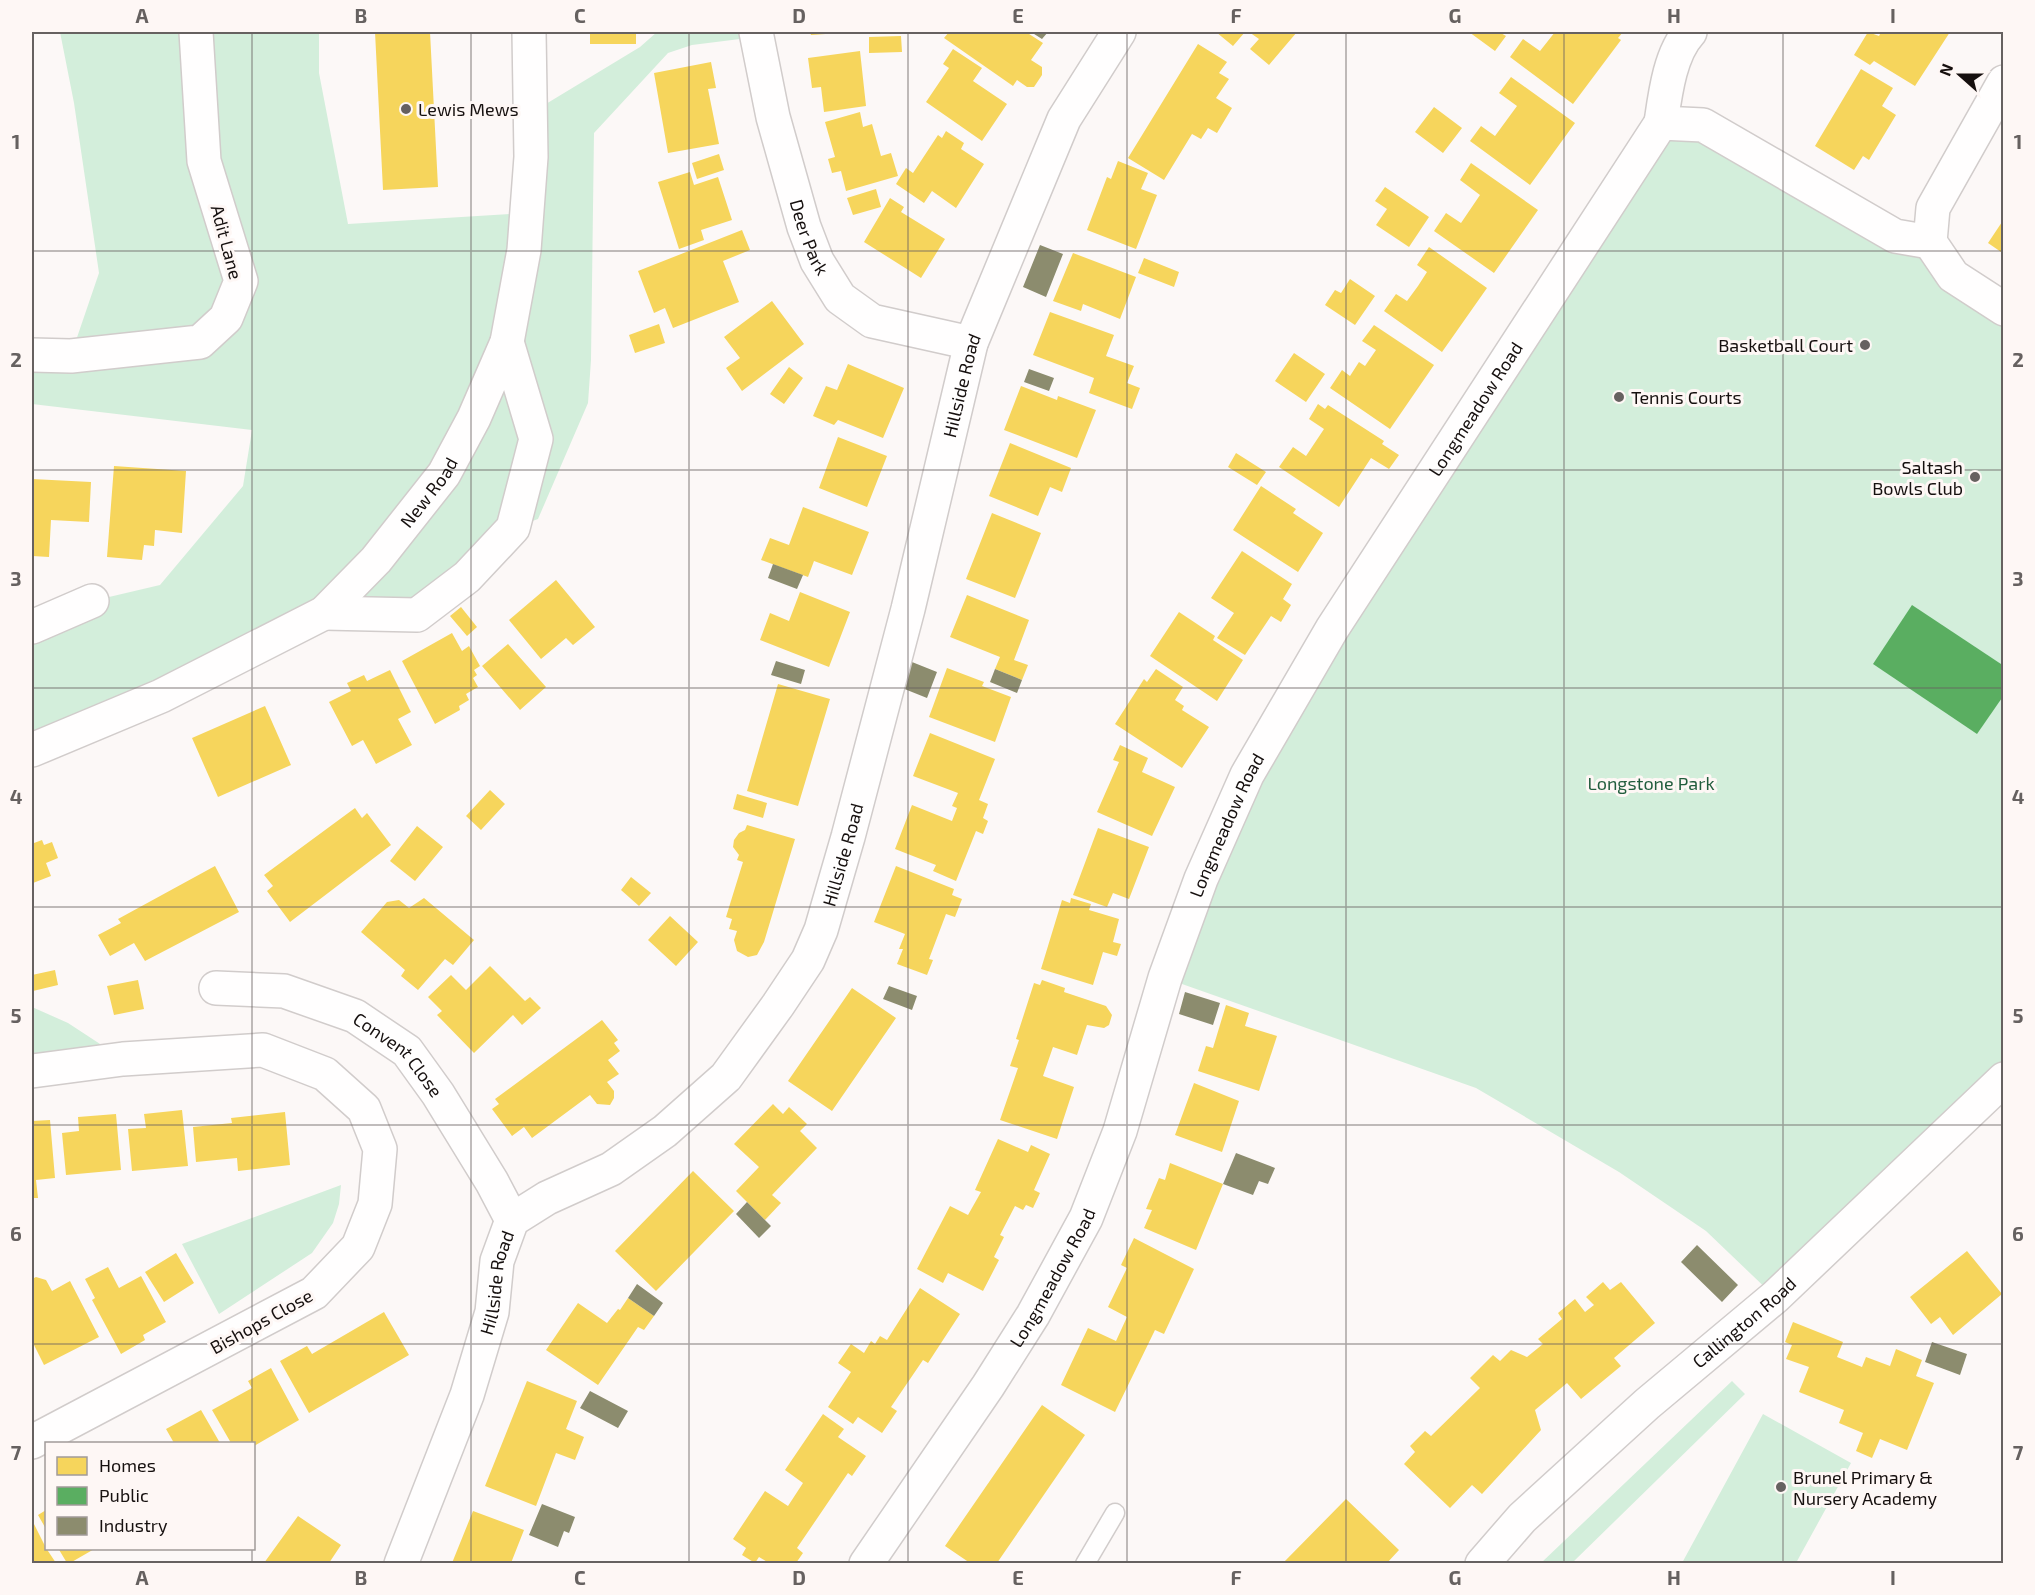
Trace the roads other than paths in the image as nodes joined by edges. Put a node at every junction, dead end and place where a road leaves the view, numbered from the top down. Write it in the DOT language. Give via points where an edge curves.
graph roads {
  1 [pos="196,32"];
  2 [pos="529,32"];
  3 [pos="756,32"];
  4 [pos="1119,32"];
  5 [pos="1690,32"];
  6 [pos="2004,82"];
  7 [pos="1661,123"];
  8 [pos="1930,243"];
  9 [pos="2004,309"];
  10 [pos="507,342"];
  11 [pos="971,343"];
  12 [pos="32,355"];
  13 [pos="92,601"];
  14 [pos="324,613"];
  15 [pos="32,627"];
  16 [pos="32,750"];
  17 [pos="216,988"];
  18 [pos="32,1071"];
  19 [pos="2004,1079"];
  20 [pos="512,1220"];
  21 [pos="32,1442"];
  22 [pos="1114,1513"];
  23 [pos="401,1563"];
  24 [pos="866,1563"];
  25 [pos="1085,1563"];
  26 [pos="1482,1563"];
  1 -- 12 [label="street, Adit Lane" via="204,161 241,281 226,318 200,342 71,356"];
  2 -- 10 [label="street, New Road" via="531,157 524,250"];
  3 -- 11 [label="street, Deer Park" via="773,117 804,226 817,261 840,298 872,321"];
  4 -- 11 [label="street, Hillside Road" via="1064,119"];
  5 -- 7 [label="street, Longmeadow Road" via="1682,39 1666,85"];
  6 -- 8 [label="street" via="1933,208"];
  7 -- 8 [label="street" via="1703,125 1895,236"];
  7 -- 24 [label="street, Longmeadow Road" via="1332,629 1248,775 1197,890 1165,978 1120,1131 1086,1218 1033,1315 988,1386"];
  8 -- 9 [label="street" via="1953,276"];
  10 -- 14 [label="street, New Road" via="444,474 376,560"];
  10 -- 14 [label="street" via="536,439 513,528 467,577 417,615"];
  11 -- 20 [label="street, Hillside Road" via="908,609 848,837 821,930 808,960 726,1077 665,1131 611,1169 547,1198"];
  13 -- 15 [label="street"];
  14 -- 16 [label="street, New Road" via="161,696"];
  17 -- 20 [label="street, Convent Close" via="284,991 355,1016 407,1051 438,1094"];
  18 -- 21 [label="street, Bishops Close" via="123,1059 262,1050 325,1074 364,1109 380,1149 375,1204 358,1247 315,1293"];
  19 -- 26 [label="street, Callington Road" via="1775,1297 1647,1404 1522,1518"];
  20 -- 23 [label="street, Hillside Road" via="497,1261 492,1312 467,1395"];
  22 -- 25 [label="lane"];
}
